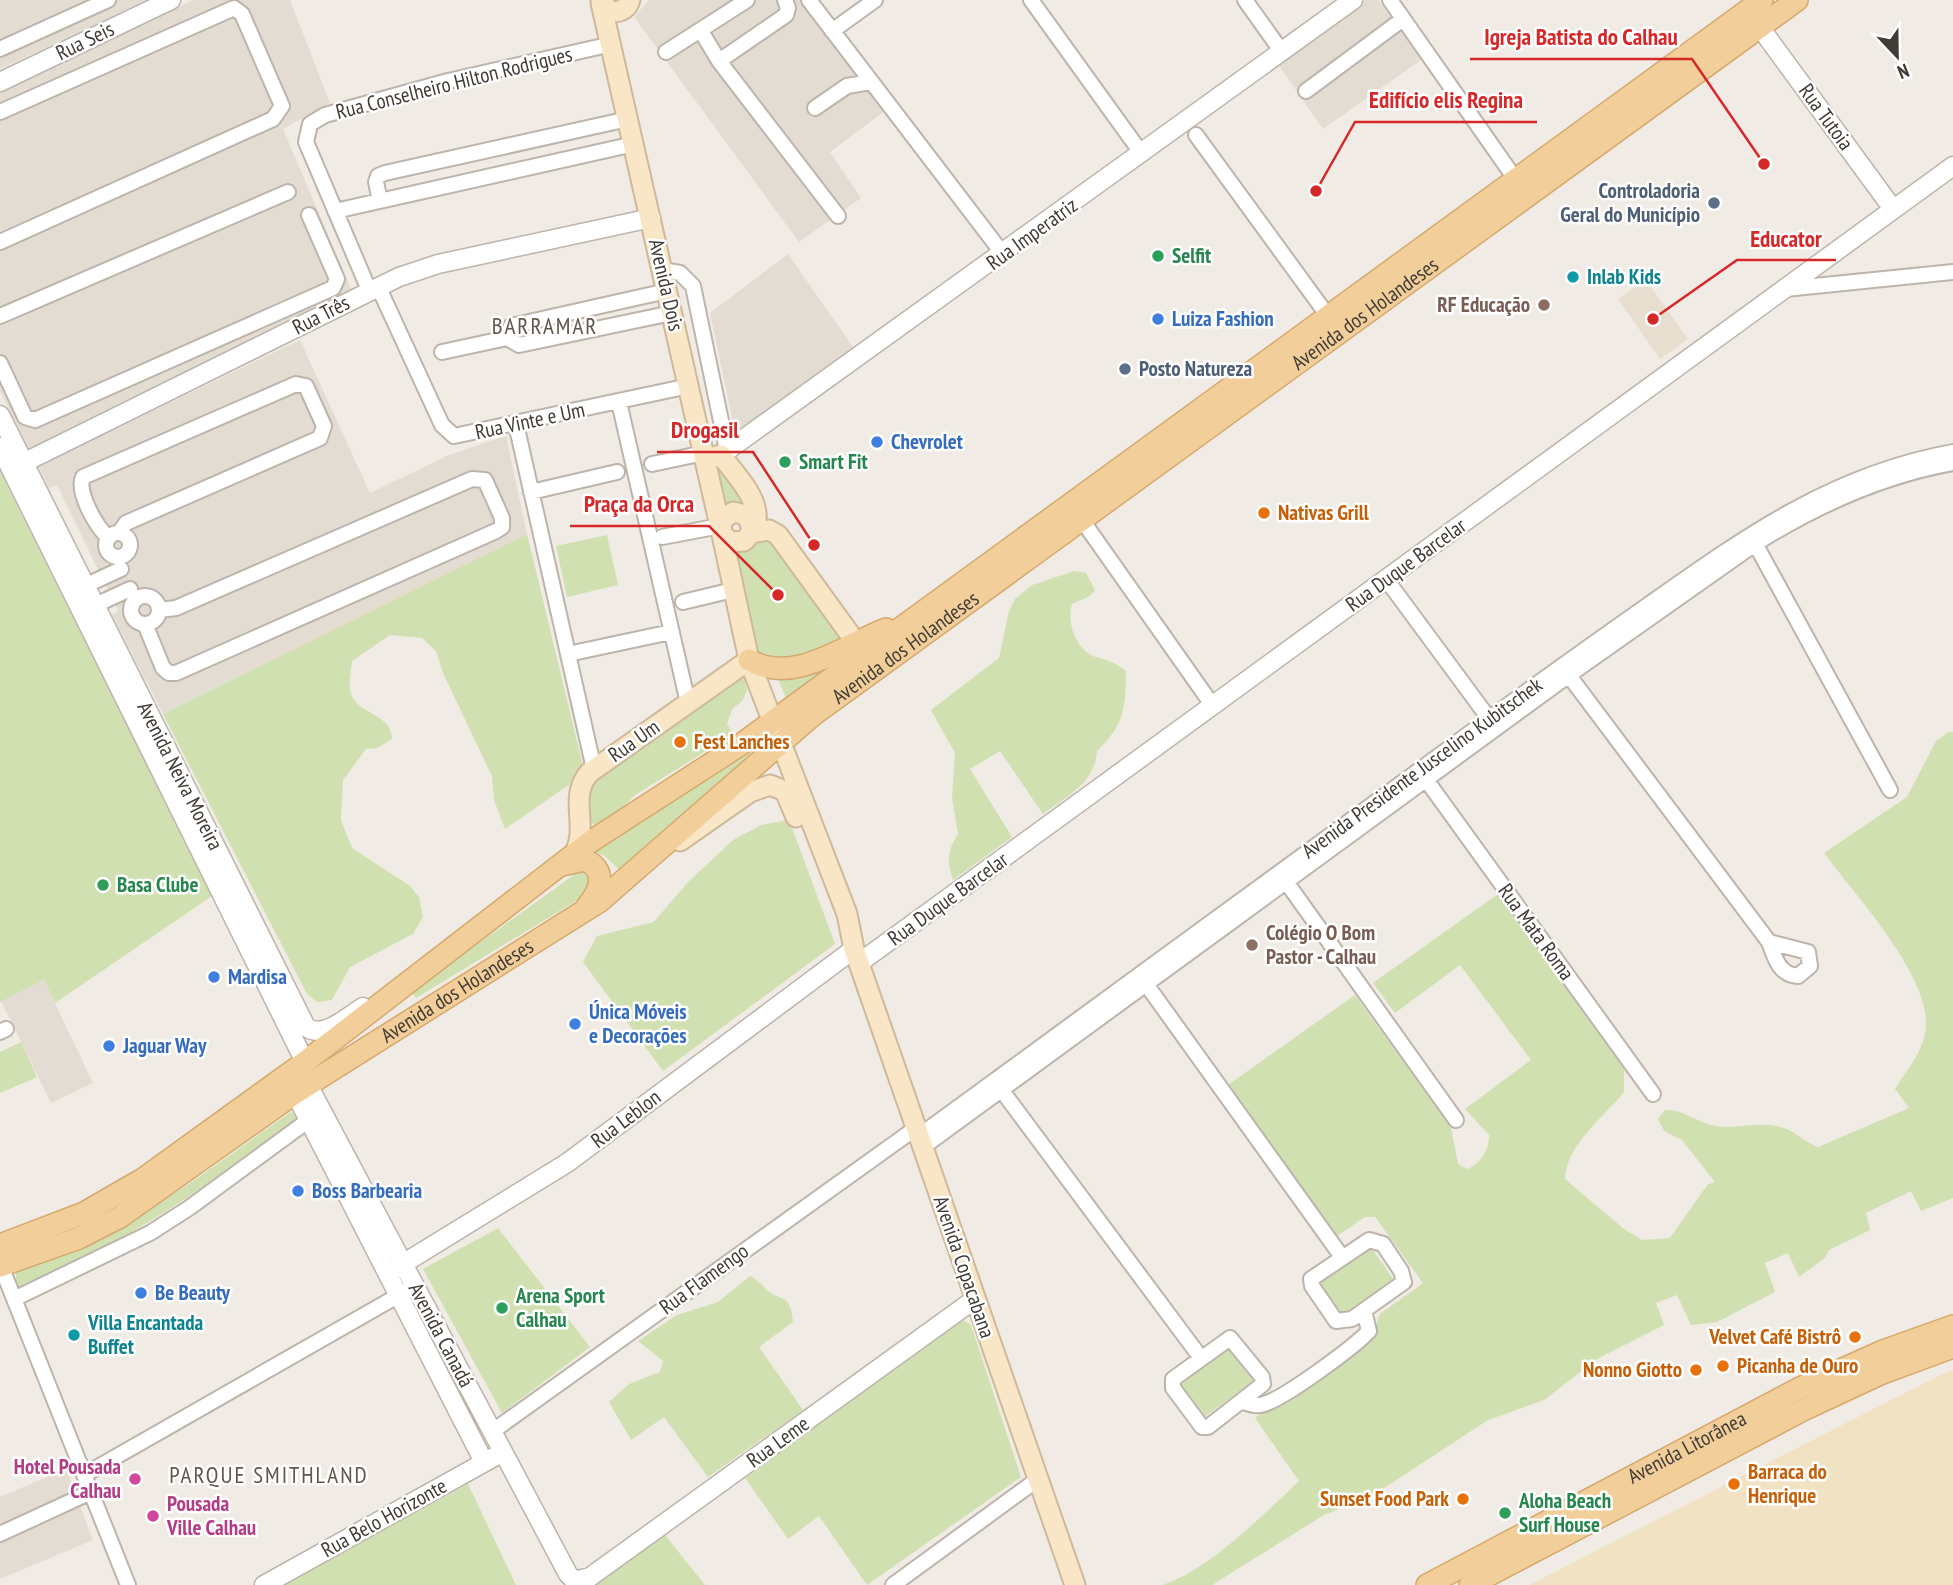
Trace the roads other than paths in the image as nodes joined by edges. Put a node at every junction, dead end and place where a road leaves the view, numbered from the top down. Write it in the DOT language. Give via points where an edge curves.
graph roads {
  1 [pos="108,0"];
  2 [pos="171,0"];
  3 [pos="747,0"];
  4 [pos="785,0"];
  5 [pos="809,0"];
  6 [pos="875,0"];
  7 [pos="1031,0"];
  8 [pos="1245,0"];
  9 [pos="1353,0"];
  10 [pos="1390,0"];
  11 [pos="1762,0"];
  12 [pos="1797,0"];
  13 [pos="601,1"];
  14 [pos="629,4"];
  15 [pos="1403,19"];
  16 [pos="1759,26"];
  17 [pos="701,31"];
  18 [pos="832,31"];
  19 [pos="612,44"];
  20 [pos="0,48"];
  21 [pos="667,52"];
  22 [pos="1282,52"];
  23 [pos="719,61"];
  24 [pos="0,82"];
  25 [pos="871,82"];
  26 [pos="1306,91"];
  27 [pos="815,108"];
  28 [pos="0,112"];
  29 [pos="628,119"];
  30 [pos="1196,135"];
  31 [pos="634,144"];
  32 [pos="1142,154"];
  33 [pos="1953,166"];
  34 [pos="1516,180"];
  35 [pos="288,192"];
  36 [pos="380,201"];
  37 [pos="1893,209"];
  38 [pos="335,211"];
  39 [pos="309,215"];
  40 [pos="838,216"];
  41 [pos="651,218"];
  42 [pos="0,242"];
  43 [pos="1003,254"];
  44 [pos="662,270"];
  45 [pos="1953,272"];
  46 [pos="373,288"];
  47 [pos="1785,289"];
  48 [pos="667,291"];
  49 [pos="672,313"];
  50 [pos="0,316"];
  51 [pos="1328,316"];
  52 [pos="507,338"];
  53 [pos="442,352"];
  54 [pos="0,363"];
  55 [pos="689,386"];
  56 [pos="619,402"];
  57 [pos="0,415"];
  58 [pos="516,424"];
  59 [pos="0,447"];
  60 [pos="1953,452"];
  61 [pos="714,454"];
  62 [pos="1953,463"];
  63 [pos="652,464"];
  64 [pos="18,466"];
  65 [pos="617,472"];
  66 [pos="531,492"];
  67 [pos="1082,520"];
  68 [pos="114,536"];
  69 [pos="734,536"];
  70 [pos="662,537"];
  71 [pos="1752,539"];
  72 [pos="120,563"];
  73 [pos="1386,579"];
  74 [pos="78,589"];
  75 [pos="733,590"];
  76 [pos="132,595"];
  77 [pos="683,602"];
  78 [pos="88,608"];
  79 [pos="159,610"];
  80 [pos="145,624"];
  81 [pos="671,632"];
  82 [pos="859,648"];
  83 [pos="568,654"];
  84 [pos="749,660"];
  85 [pos="886,662"];
  86 [pos="1565,671"];
  87 [pos="688,703"];
  88 [pos="1213,706"];
  89 [pos="1492,724"];
  90 [pos="777,731"];
  91 [pos="594,769"];
  92 [pos="1422,775"];
  93 [pos="1890,790"];
  94 [pos="575,853"];
  95 [pos="554,869"];
  96 [pos="631,876"];
  97 [pos="1283,877"];
  98 [pos="576,916"];
  99 [pos="1769,942"];
  100 [pos="857,956"];
  101 [pos="412,977"];
  102 [pos="1143,979"];
  103 [pos="305,1062"];
  104 [pos="998,1085"];
  105 [pos="302,1089"];
  106 [pos="1653,1094"];
  107 [pos="316,1115"];
  108 [pos="1456,1120"];
  109 [pos="919,1137"];
  110 [pos="1,1251"];
  111 [pos="1342,1257"];
  112 [pos="396,1269"];
  113 [pos="407,1290"];
  114 [pos="14,1299"];
  115 [pos="975,1299"];
  116 [pos="1364,1311"];
  117 [pos="1953,1326"];
  118 [pos="1953,1347"];
  119 [pos="1201,1358"];
  120 [pos="1243,1402"];
  121 [pos="493,1431"];
  122 [pos="503,1452"];
  123 [pos="484,1462"];
  124 [pos="84,1475"];
  125 [pos="1038,1479"];
  126 [pos="91,1492"];
  127 [pos="0,1534"];
  128 [pos="578,1581"];
  129 [pos="128,1585"];
  130 [pos="264,1585"];
  131 [pos="893,1585"];
  132 [pos="1075,1585"];
  133 [pos="1427,1585"];
  134 [pos="1471,1585"];
  1 -- 20 [label="street"];
  2 -- 24 [label="street, Rua Seis"];
  3 -- 17 [label="street"];
  4 -- 23 [label="street" via="786,15"];
  5 -- 18 [label="street"];
  6 -- 18 [label="street"];
  7 -- 32 [label="street"];
  8 -- 22 [label="street"];
  9 -- 22 [label="street, Rua Imperatriz"];
  10 -- 15 [label="street"];
  11 -- 34 [label="main road, Avenida dos Holandeses"];
  12 -- 16 [label="main road, Avenida dos Holandeses"];
  13 -- 14 [label="main road" via="608,10"];
  13 -- 19 [label="main road, Avenida Dois"];
  14 -- 19 [label="main road, Avenida Dois" via="614,27"];
  15 -- 26 [label="street"];
  15 -- 34 [label="street"];
  16 -- 37 [label="street, Rua Tutoia"];
  16 -- 67 [label="main road, Avenida dos Holandeses"];
  17 -- 21 [label="street"];
  17 -- 23 [label="street"];
  18 -- 25 [label="street"];
  19 -- 29 [label="main road, Avenida Dois"];
  19 -- 38 [label="street, Rua Conselheiro Hilton Rodrigues" via="448,81 315,120 307,130 306,142"];
  22 -- 32 [label="street, Rua Imperatriz"];
  23 -- 40 [label="street"];
  25 -- 27 [label="street" via="847,86"];
  25 -- 43 [label="street"];
  28 -- 42 [label="street" via="234,8 242,14 282,106 273,119"];
  29 -- 31 [label="main road, Avenida Dois"];
  29 -- 36 [label="street" via="378,176"];
  30 -- 51 [label="street"];
  31 -- 36 [label="street"];
  31 -- 41 [label="main road, Avenida Dois"];
  32 -- 43 [label="street, Rua Imperatriz"];
  33 -- 37 [label="street, Rua Duque Barcelar"];
  34 -- 51 [label="main road, Avenida dos Holandeses"];
  35 -- 50 [label="street"];
  36 -- 38 [label="street"];
  37 -- 47 [label="street, Rua Duque Barcelar"];
  38 -- 46 [label="street, Rua Conselheiro Hilton Rodrigues"];
  39 -- 54 [label="street" via="337,279 333,288 32,420 25,417"];
  41 -- 44 [label="main road, Avenida Dois"];
  41 -- 46 [label="street, Rua Três" via="438,264"];
  43 -- 61 [label="street, Rua Imperatriz"];
  44 -- 48 [label="main road, Avenida Dois"];
  44 -- 61 [label="street" via="680,273 693,286"];
  45 -- 47 [label="street"];
  46 -- 58 [label="street, Rua Vinte e Um" via="447,432 465,435"];
  46 -- 64 [label="street, Rua Três"];
  47 -- 73 [label="street, Rua Duque Barcelar"];
  48 -- 49 [label="main road, Avenida Dois"];
  48 -- 52 [label="street" via="511,326"];
  49 -- 52 [label="street" via="519,345"];
  49 -- 55 [label="main road, Avenida Dois"];
  51 -- 82 [label="main road, Avenida dos Holandeses" via="917,616"];
  52 -- 53 [label="street"];
  55 -- 56 [label="street, Rua Vinte e Um"];
  55 -- 61 [label="main road, Avenida Dois"];
  56 -- 58 [label="street, Rua Vinte e Um"];
  56 -- 81 [label="street"];
  57 -- 64 [label="street, Avenida Neiva Moreira"];
  58 -- 66 [label="street"];
  59 -- 64 [label="street, Avenida Neiva Moreira"];
  60 -- 71 [label="street, Avenida Presidente Juscelino Kubitschek" via="1917,458 1807,500"];
  61 -- 63 [label="street"];
  61 -- 69 [label="main road, Avenida Dois"];
  61 -- 69 [label="main road" via="757,507 758,518"];
  62 -- 71 [label="street, Avenida Presidente Juscelino Kubitschek" via="1851,492"];
  64 -- 74 [label="street, Avenida Neiva Moreira"];
  65 -- 66 [label="street"];
  66 -- 83 [label="street"];
  67 -- 85 [label="main road, Avenida dos Holandeses"];
  67 -- 88 [label="street"];
  68 -- 68 [label="street" via="126,523 320,438 324,426 306,386 296,384 83,477 81,488 100,530"];
  68 -- 72 [label="street" via="107,549"];
  69 -- 70 [label="street"];
  69 -- 75 [label="main road, Avenida Dois"];
  69 -- 82 [label="main road" via="769,530 778,535"];
  71 -- 86 [label="street, Avenida Presidente Juscelino Kubitschek"];
  71 -- 93 [label="street"];
  72 -- 74 [label="street"];
  72 -- 76 [label="street"];
  73 -- 88 [label="street, Rua Duque Barcelar"];
  73 -- 89 [label="street"];
  74 -- 78 [label="street, Avenida Neiva Moreira"];
  75 -- 77 [label="street"];
  75 -- 84 [label="main road, Avenida Dois"];
  76 -- 78 [label="street"];
  76 -- 79 [label="street" via="152,598"];
  76 -- 80 [label="street" via="132,613"];
  78 -- 101 [label="street, Avenida Neiva Moreira" via="306,1027 326,1030"];
  78 -- 103 [label="street, Avenida Neiva Moreira"];
  79 -- 80 [label="street" via="153,621"];
  79 -- 80 [label="street" via="176,608 472,478 485,481 502,518 502,527 496,531 176,673 163,668"];
  81 -- 83 [label="street"];
  81 -- 87 [label="street"];
  82 -- 84 [label="main road" via="798,667 772,668"];
  82 -- 85 [label="main road"];
  82 -- 90 [label="main road, Avenida dos Holandeses"];
  83 -- 91 [label="street"];
  84 -- 87 [label="main road, Rua Um"];
  84 -- 90 [label="main road, Avenida Dois"];
  85 -- 90 [label="main road, Avenida dos Holandeses"];
  86 -- 89 [label="street, Avenida Presidente Juscelino Kubitschek"];
  86 -- 99 [label="street"];
  87 -- 91 [label="main road, Rua Um"];
  88 -- 100 [label="street, Rua Duque Barcelar"];
  89 -- 92 [label="street, Avenida Presidente Juscelino Kubitschek"];
  90 -- 94 [label="main road, Avenida dos Holandeses" via="743,743"];
  90 -- 96 [label="main road, Avenida dos Holandeses"];
  90 -- 100 [label="main road, Avenida Copacabana" via="848,914"];
  91 -- 94 [label="main road, Rua Um" via="578,793 581,835"];
  92 -- 97 [label="street, Avenida Presidente Juscelino Kubitschek"];
  92 -- 106 [label="street, Rua Mata Roma"];
  94 -- 95 [label="main road, Avenida dos Holandeses"];
  95 -- 98 [label="main road" via="583,860 599,873 596,894"];
  95 -- 101 [label="main road, Avenida dos Holandeses"];
  96 -- 98 [label="main road, Avenida dos Holandeses"];
  96 -- 100 [label="main road, Avenida Copacabana" via="750,792 776,786 789,797 836,920"];
  97 -- 102 [label="street, Avenida Presidente Juscelino Kubitschek"];
  97 -- 108 [label="street"];
  98 -- 105 [label="main road, Avenida dos Holandeses"];
  100 -- 109 [label="main road, Avenida Copacabana"];
  100 -- 112 [label="street, Rua Leblon" via="567,1163"];
  101 -- 103 [label="main road, Avenida dos Holandeses"];
  102 -- 104 [label="street, Avenida Presidente Juscelino Kubitschek"];
  102 -- 111 [label="street"];
  103 -- 110 [label="main road, Avenida dos Holandeses" via="122,1192"];
  104 -- 109 [label="street, Avenida Presidente Juscelino Kubitschek"];
  104 -- 119 [label="street"];
  105 -- 107 [label="street, Avenida Canadá"];
  105 -- 110 [label="main road, Avenida dos Holandeses" via="104,1226"];
  107 -- 112 [label="street, Avenida Canadá"];
  107 -- 114 [label="street" via="150,1233"];
  109 -- 115 [label="main road, Avenida Copacabana"];
  109 -- 121 [label="street, Rua Flamengo"];
  110 -- 114 [label="street"];
  111 -- 116 [label="street" via="1311,1279 1312,1286 1336,1321 1348,1321"];
  111 -- 116 [label="street" via="1368,1240 1376,1240 1404,1277 1400,1287"];
  112 -- 113 [label="street, Avenida Canadá"];
  113 -- 121 [label="street, Avenida Canadá"];
  113 -- 123 [label="street, Avenida Canadá"];
  113 -- 124 [label="street"];
  114 -- 124 [label="street"];
  115 -- 125 [label="main road, Avenida Copacabana"];
  115 -- 128 [label="street, Rua Leme" via="590,1577"];
  116 -- 120 [label="street" via="1369,1331 1355,1344 1272,1401 1256,1406"];
  117 -- 133 [label="main road, Avenida Litorânea" via="1798,1389"];
  118 -- 134 [label="main road, Avenida Litorânea" via="1807,1408"];
  119 -- 120 [label="street" via="1227,1339 1235,1341 1263,1381 1262,1388"];
  119 -- 120 [label="street" via="1172,1383 1199,1425 1208,1427"];
  121 -- 122 [label="street, Avenida Canadá"];
  122 -- 123 [label="street, Rua Belo Horizonte"];
  122 -- 128 [label="street, Avenida Canadá" via="568,1574"];
  123 -- 130 [label="street, Rua Belo Horizonte"];
  124 -- 126 [label="street"];
  125 -- 131 [label="street"];
  125 -- 132 [label="main road, Avenida Copacabana"];
  126 -- 127 [label="street"];
  126 -- 129 [label="street"];
}
